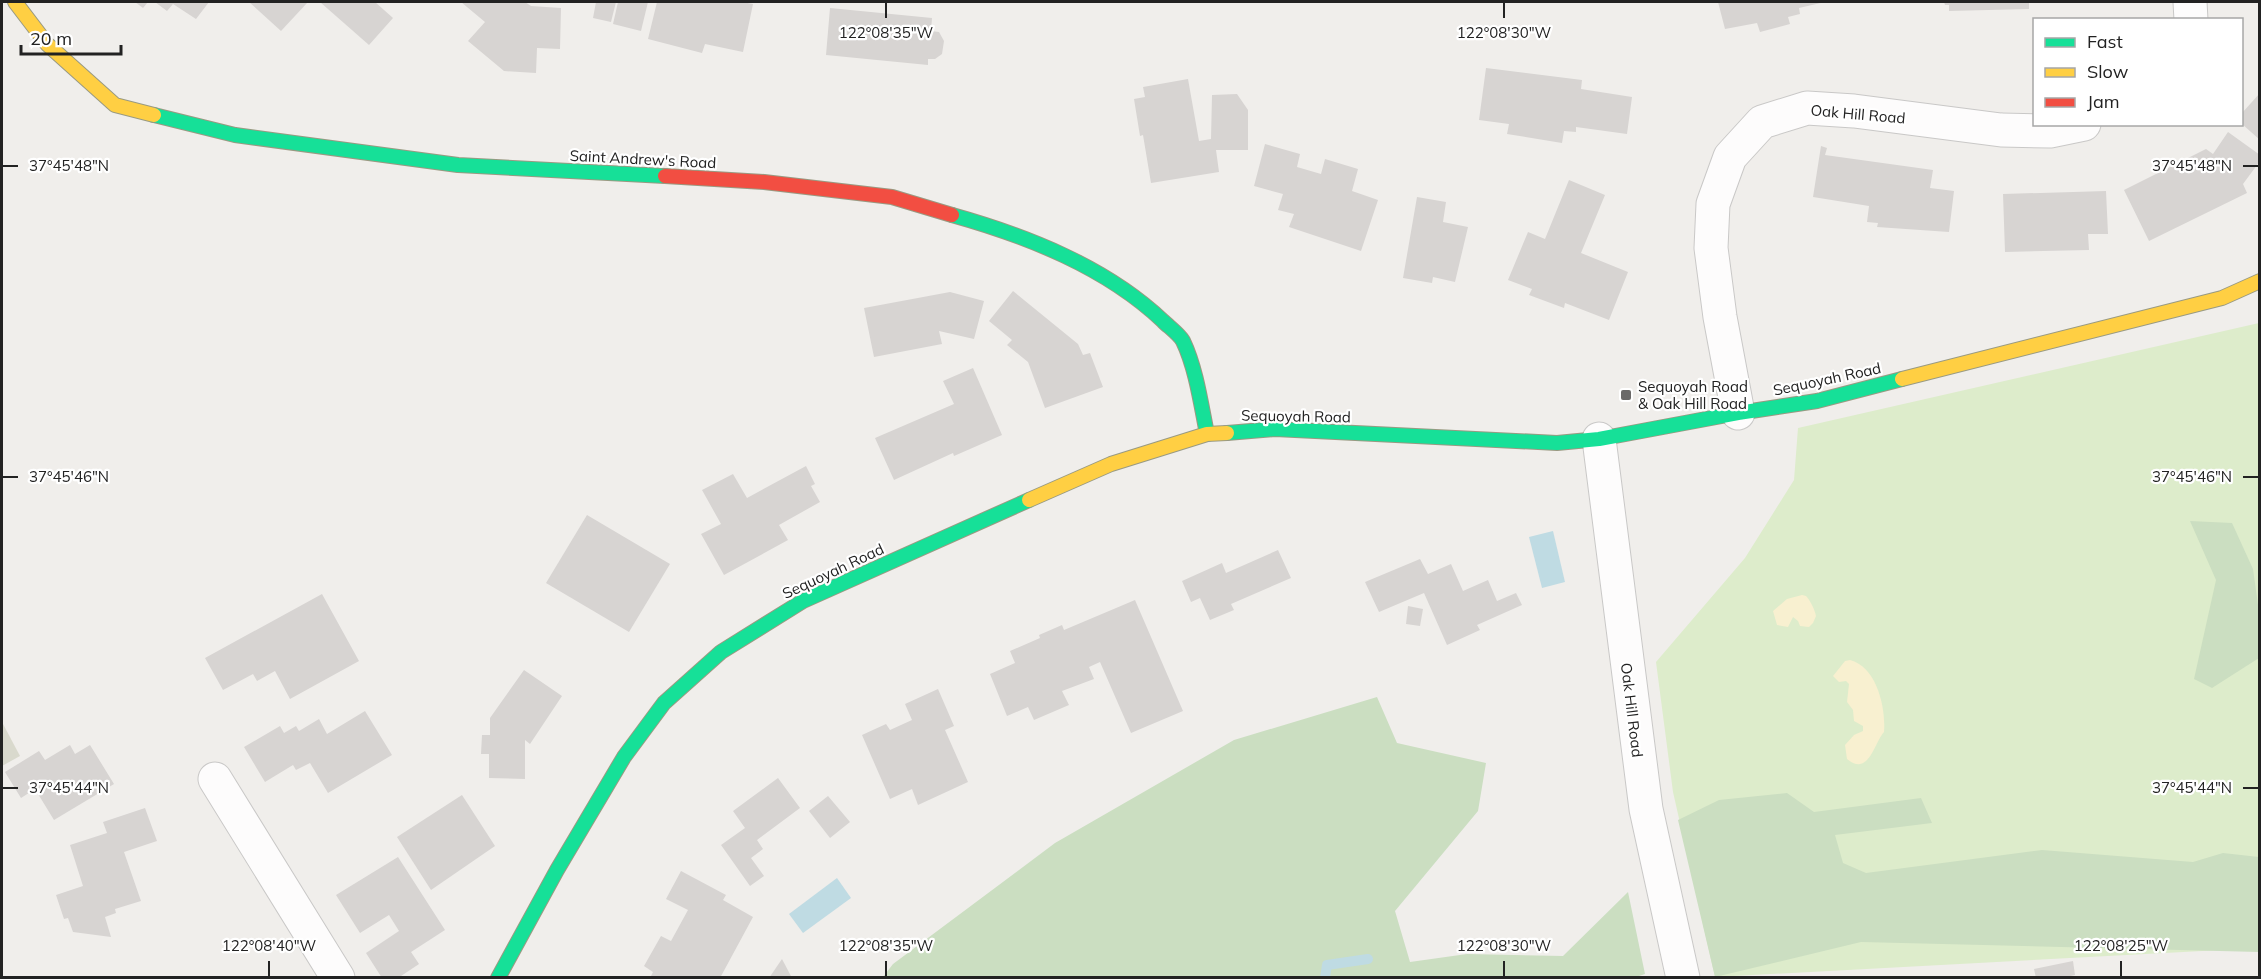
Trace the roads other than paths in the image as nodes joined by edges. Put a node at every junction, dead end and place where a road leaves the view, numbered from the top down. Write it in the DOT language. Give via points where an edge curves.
graph roads {
  1 [pos="15,2"];
  2 [pos="2190,2"];
  3 [pos="2192,18"];
  4 [pos="2074,126"];
  5 [pos="2259,281"];
  6 [pos="1738,412"];
  7 [pos="1207,434"];
  8 [pos="1599,439"];
  9 [pos="216,779"];
  10 [pos="338,978"];
  11 [pos="498,978"];
  12 [pos="1683,978"];
  1 -- 7 [label="street, Saint Andrew's Road" via="47,44 116,105 235,135 458,165 776,183 892,197 981,223 1086,265 1146,305 1182,339"];
  2 -- 3 [label="street"];
  4 -- 6 [label="street, Oak Hill Road" via="2050,131 2001,130 1807,108 1762,122 1730,157 1713,204 1713,260"];
  5 -- 6 [label="street, Sequoyah Road" via="2222,298 1817,401"];
  6 -- 8 [label="street, Sequoyah Road"];
  7 -- 8 [label="street, Sequoyah Road" via="1275,429 1557,443"];
  7 -- 11 [label="street, Sequoyah Road" via="1111,464 803,601 721,652 664,703 624,757"];
  8 -- 12 [label="street, Oak Hill Road" via="1646,809"];
  9 -- 10 [label="street"];
}
